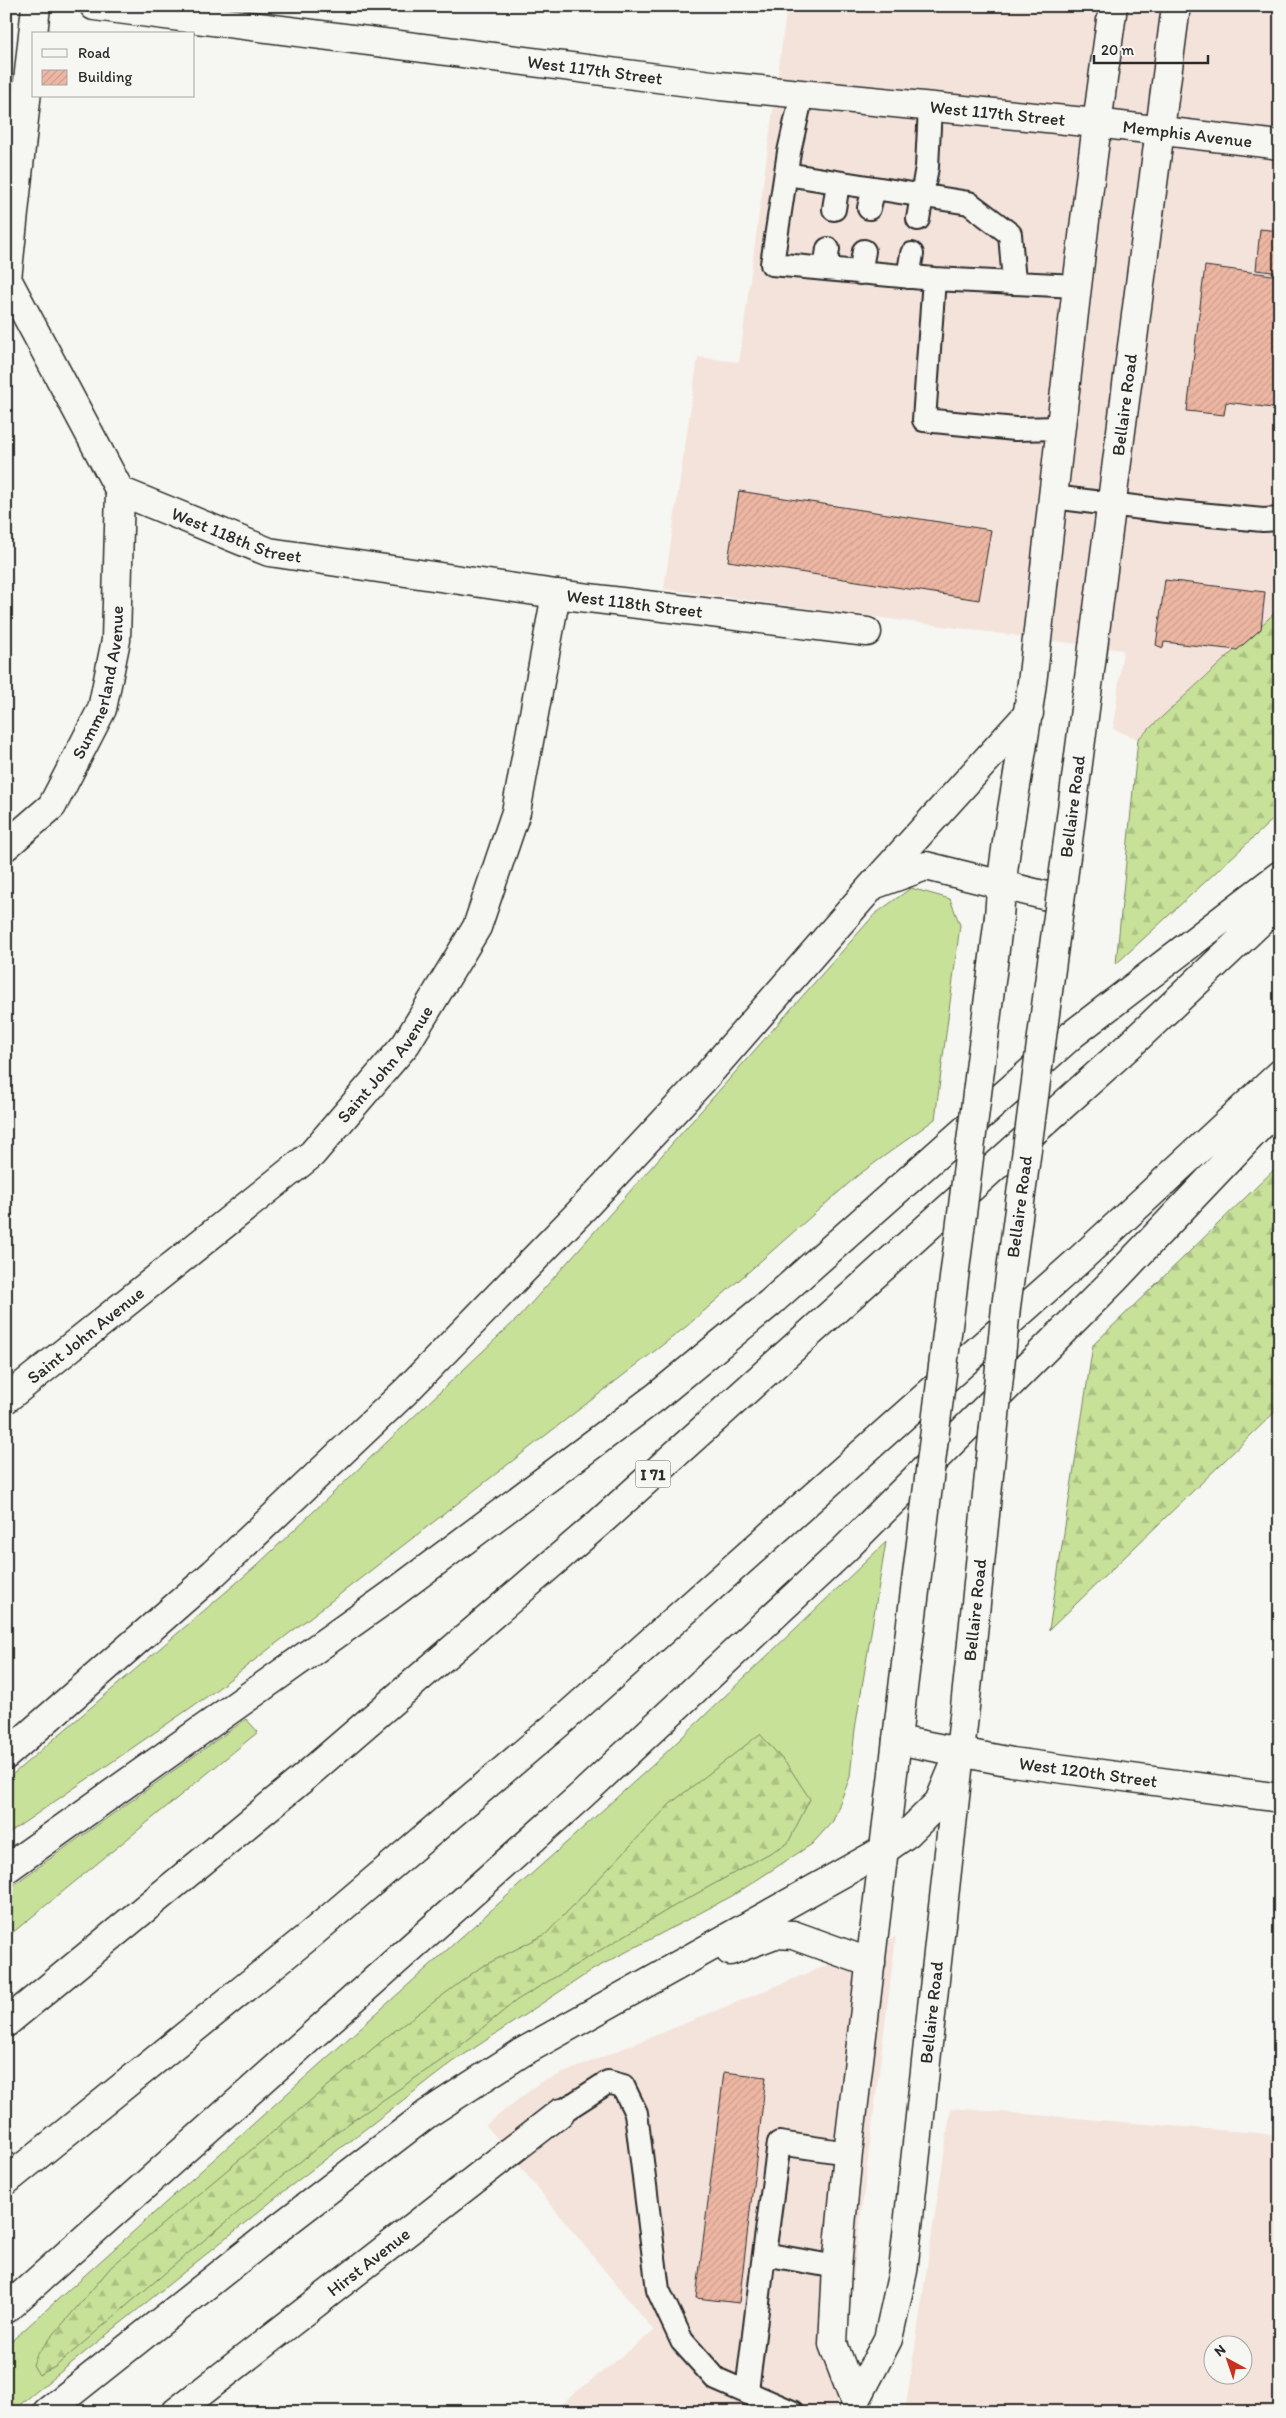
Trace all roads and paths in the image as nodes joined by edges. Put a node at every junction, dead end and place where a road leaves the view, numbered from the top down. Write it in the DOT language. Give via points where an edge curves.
graph roads {
  1 [pos="36,6"];
  2 [pos="94,6"];
  3 [pos="1113,6"];
  4 [pos="1176,6"];
  5 [pos="33,32"];
  6 [pos="32,44"];
  7 [pos="802,94"];
  8 [pos="930,107"];
  9 [pos="1096,123"];
  10 [pos="1159,131"];
  11 [pos="1280,145"];
  12 [pos="786,174"];
  13 [pos="838,183"];
  14 [pos="922,195"];
  15 [pos="834,209"];
  16 [pos="918,219"];
  17 [pos="864,251"];
  18 [pos="912,254"];
  19 [pos="860,273"];
  20 [pos="908,277"];
  21 [pos="7,279"];
  22 [pos="934,279"];
  23 [pos="1014,282"];
  24 [pos="1077,286"];
  25 [pos="1062,428"];
  26 [pos="120,491"];
  27 [pos="1053,497"];
  28 [pos="1111,504"];
  29 [pos="1280,519"];
  30 [pos="556,594"];
  31 [pos="867,632"];
  32 [pos="1029,713"];
  33 [pos="6,846"];
  34 [pos="1280,875"];
  35 [pos="1001,885"];
  36 [pos="872,886"];
  37 [pos="1059,899"];
  38 [pos="1280,903"];
  39 [pos="1280,1074"];
  40 [pos="1280,1105"];
  41 [pos="6,1399"];
  42 [pos="897,1740"];
  43 [pos="960,1752"];
  44 [pos="6,1755"];
  45 [pos="1280,1798"];
  46 [pos="884,1850"];
  47 [pos="6,1869"];
  48 [pos="871,1963"];
  49 [pos="649,1981"];
  50 [pos="6,2023"];
  51 [pos="560,2113"];
  52 [pos="848,2153"];
  53 [pos="6,2181"];
  54 [pos="764,2254"];
  55 [pos="838,2267"];
  56 [pos="6,2309"];
  57 [pos="747,2391"];
  58 [pos="854,2407"];
  59 [pos="47,2412"];
  60 [pos="176,2412"];
  61 [pos="792,2412"];
  1 -- 5 [label="main road"];
  2 -- 7 [label="main road, West 117th Street"];
  3 -- 9 [label="main road, Bellaire Road"];
  4 -- 10 [label="main road, Bellaire Road"];
  6 -- 21 [label="main road"];
  7 -- 8 [label="main road, West 117th Street"];
  7 -- 12 [label="lane"];
  8 -- 9 [label="main road, West 117th Street"];
  8 -- 14 [label="lane"];
  9 -- 10 [label="main road, Memphis Avenue"];
  9 -- 24 [label="main road, Bellaire Road"];
  10 -- 11 [label="main road, Memphis Avenue"];
  10 -- 28 [label="main road, Bellaire Road"];
  12 -- 13 [label="lane"];
  12 -- 19 [label="lane" via="772,264 826,259"];
  13 -- 14 [label="lane" via="872,198"];
  13 -- 15 [label="lane"];
  14 -- 16 [label="lane"];
  14 -- 23 [label="lane" via="968,203 1010,234"];
  17 -- 19 [label="lane"];
  18 -- 20 [label="lane"];
  19 -- 20 [label="lane"];
  20 -- 22 [label="lane"];
  21 -- 26 [label="main road"];
  22 -- 23 [label="lane"];
  22 -- 25 [label="lane" via="924,420 1015,429"];
  23 -- 24 [label="lane"];
  24 -- 25 [label="main road, Bellaire Road"];
  25 -- 27 [label="main road, Bellaire Road"];
  26 -- 30 [label="main road, West 118th Street" via="269,552"];
  26 -- 33 [label="main road, Summerland Avenue" via="116,640 102,709 52,806"];
  27 -- 28 [label="lane"];
  27 -- 32 [label="main road, Bellaire Road"];
  28 -- 29 [label="lane" via="1253,520"];
  28 -- 37 [label="main road, Bellaire Road, bridge"];
  30 -- 31 [label="main road, West 118th Street"];
  30 -- 41 [label="main road, Saint John Avenue" via="513,821 478,927 406,1044 312,1154"];
  32 -- 35 [label="main road, Bellaire Road"];
  32 -- 36 [label="main road"];
  34 -- 47 [label="main road" via="1073,1034 770,1303 656,1397 390,1596"];
  35 -- 36 [label="main road" via="926,866"];
  35 -- 37 [label="main road"];
  35 -- 42 [label="main road, Bellaire Road, bridge"];
  36 -- 44 [label="main road" via="695,1088 405,1392 214,1573"];
  37 -- 43 [label="main road, Bellaire Road, bridge" via="1006,1307"];
  38 -- 50 [label="main road, I 71" via="1122,1052 599,1523 301,1780"];
  39 -- 53 [label="main road" via="1078,1261 566,1717 310,1935"];
  40 -- 56 [label="main road" via="1114,1280 835,1558 582,1795"];
  42 -- 43 [label="main road, West 120th Street"];
  42 -- 46 [label="main road, Bellaire Road"];
  43 -- 45 [label="main road, West 120th Street"];
  43 -- 46 [label="main road" via="939,1802 908,1833"];
  43 -- 58 [label="main road, Bellaire Road" via="903,2272 888,2339"];
  46 -- 48 [label="main road, Bellaire Road"];
  46 -- 49 [label="main road"];
  48 -- 49 [label="main road" via="804,1938 776,1934"];
  48 -- 52 [label="main road, Bellaire Road"];
  49 -- 59 [label="main road" via="521,2053 427,2114"];
  51 -- 57 [label="lane" via="608,2082 623,2086 636,2112 658,2290 682,2341 716,2379"];
  51 -- 60 [label="main road, Hirst Avenue"];
  52 -- 54 [label="lane" via="779,2143"];
  52 -- 55 [label="main road, Bellaire Road"];
  54 -- 55 [label="lane"];
  54 -- 57 [label="lane"];
  55 -- 58 [label="main road, Bellaire Road" via="833,2344"];
  57 -- 61 [label="lane"];
}
